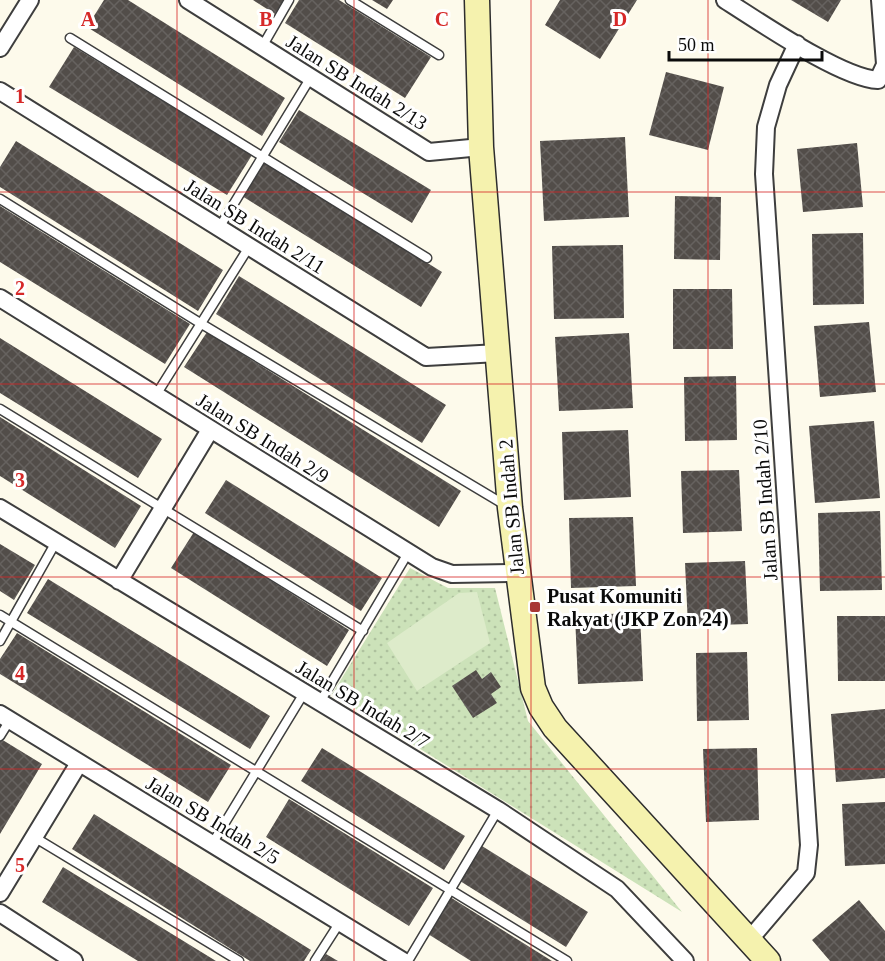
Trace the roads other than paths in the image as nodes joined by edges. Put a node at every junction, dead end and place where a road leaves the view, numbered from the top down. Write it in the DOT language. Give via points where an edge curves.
graph roads {
  1 [pos="30,0"];
  2 [pos="188,0"];
  3 [pos="289,0"];
  4 [pos="350,0"];
  5 [pos="477,0"];
  6 [pos="725,0"];
  7 [pos="880,0"];
  8 [pos="70,38"];
  9 [pos="797,44"];
  10 [pos="262,47"];
  11 [pos="0,48"];
  12 [pos="439,55"];
  13 [pos="883,70"];
  14 [pos="310,77"];
  15 [pos="0,91"];
  16 [pos="481,147"];
  17 [pos="261,157"];
  18 [pos="0,199"];
  19 [pos="219,228"];
  20 [pos="249,247"];
  21 [pos="427,258"];
  22 [pos="0,298"];
  23 [pos="200,323"];
  24 [pos="498,353"];
  25 [pos="156,395"];
  26 [pos="0,409"];
  27 [pos="210,430"];
  28 [pos="0,508"];
  29 [pos="510,508"];
  30 [pos="162,510"];
  31 [pos="56,542"];
  32 [pos="408,553"];
  33 [pos="516,573"];
  34 [pos="119,581"];
  35 [pos="0,615"];
  36 [pos="11,621"];
  37 [pos="363,631"];
  38 [pos="0,640"];
  39 [pos="304,693"];
  40 [pos="320,702"];
  41 [pos="5,717"];
  42 [pos="0,736"];
  43 [pos="79,763"];
  44 [pos="256,771"];
  45 [pos="498,810"];
  46 [pos="34,837"];
  47 [pos="212,844"];
  48 [pos="450,889"];
  49 [pos="0,893"];
  50 [pos="0,913"];
  51 [pos="339,922"];
  52 [pos="750,939"];
  53 [pos="74,961"];
  54 [pos="238,961"];
  55 [pos="315,961"];
  56 [pos="403,961"];
  57 [pos="408,961"];
  58 [pos="567,961"];
  59 [pos="685,961"];
  60 [pos="768,961"];
  1 -- 11 [label="street"];
  2 -- 10 [label="street, Jalan SB Indah 2/13"];
  3 -- 10 [label="lane"];
  4 -- 12 [label="lane"];
  5 -- 16 [label="street, Jalan SB Indah 2"];
  6 -- 9 [label="street"];
  7 -- 13 [label="street"];
  8 -- 17 [label="lane"];
  9 -- 13 [label="street" via="863,79"];
  9 -- 52 [label="street, Jalan SB Indah 2/10" via="778,85 766,127 764,174 809,845 806,873"];
  10 -- 14 [label="street, Jalan SB Indah 2/13"];
  14 -- 16 [label="street, Jalan SB Indah 2/13" via="429,152"];
  14 -- 17 [label="lane"];
  15 -- 19 [label="street, Jalan SB Indah 2/11"];
  16 -- 24 [label="street, Jalan SB Indah 2"];
  17 -- 19 [label="lane"];
  17 -- 21 [label="lane"];
  18 -- 23 [label="lane"];
  19 -- 20 [label="street, Jalan SB Indah 2/11"];
  20 -- 23 [label="lane"];
  20 -- 24 [label="street, Jalan SB Indah 2/11" via="426,357"];
  22 -- 25 [label="street, Jalan SB Indah 2/9"];
  23 -- 25 [label="lane"];
  23 -- 29 [label="lane"];
  24 -- 29 [label="street, Jalan SB Indah 2"];
  25 -- 27 [label="street, Jalan SB Indah 2/9"];
  26 -- 30 [label="lane"];
  27 -- 30 [label="street"];
  27 -- 32 [label="street, Jalan SB Indah 2/9"];
  28 -- 31 [label="street, Jalan SB Indah 2/7"];
  29 -- 33 [label="street, Jalan SB Indah 2"];
  30 -- 34 [label="street"];
  30 -- 37 [label="lane"];
  31 -- 34 [label="street, Jalan SB Indah 2/7"];
  31 -- 36 [label="lane"];
  32 -- 33 [label="street, Jalan SB Indah 2/9" via="452,574"];
  32 -- 37 [label="lane"];
  33 -- 52 [label="street, Jalan SB Indah 2" via="533,688 541,707 555,728"];
  34 -- 39 [label="street, Jalan SB Indah 2/7"];
  35 -- 36 [label="lane"];
  36 -- 38 [label="lane"];
  36 -- 44 [label="lane"];
  37 -- 40 [label="lane"];
  39 -- 40 [label="street, Jalan SB Indah 2/7"];
  39 -- 44 [label="lane"];
  40 -- 45 [label="street, Jalan SB Indah 2/7"];
  41 -- 42 [label="lane"];
  41 -- 43 [label="street, Jalan SB Indah 2/5"];
  43 -- 46 [label="street"];
  43 -- 47 [label="street, Jalan SB Indah 2/5"];
  44 -- 47 [label="lane"];
  44 -- 48 [label="lane"];
  45 -- 48 [label="lane"];
  45 -- 59 [label="street, Jalan SB Indah 2/7" via="617,889"];
  46 -- 49 [label="street"];
  46 -- 54 [label="lane"];
  47 -- 51 [label="street, Jalan SB Indah 2/5"];
  48 -- 57 [label="lane"];
  48 -- 58 [label="lane"];
  50 -- 53 [label="street"];
  51 -- 55 [label="lane"];
  51 -- 56 [label="street, Jalan SB Indah 2/5"];
  52 -- 60 [label="street, Jalan SB Indah 2"];
}
